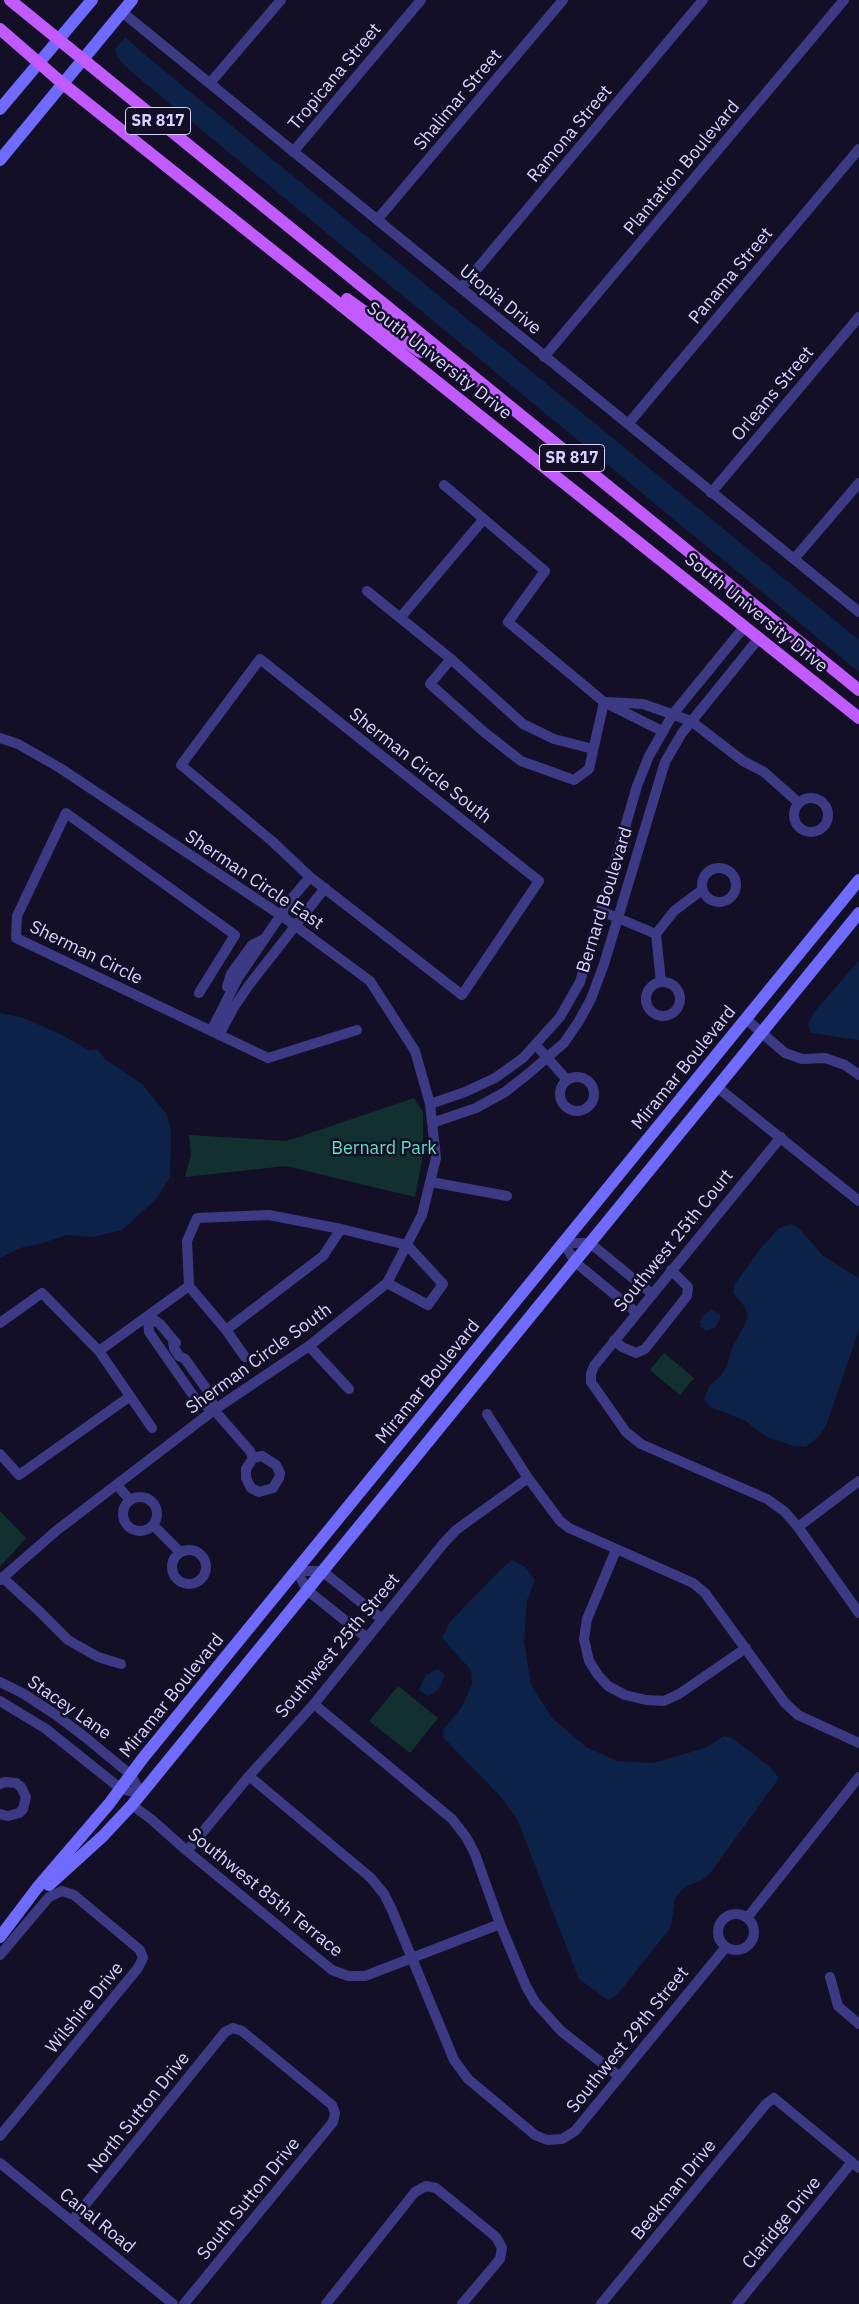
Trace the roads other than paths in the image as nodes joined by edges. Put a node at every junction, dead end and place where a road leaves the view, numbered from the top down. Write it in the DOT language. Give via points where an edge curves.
graph roads {
  1 [pos="10,0"];
  2 [pos="92,0"];
  3 [pos="132,0"];
  4 [pos="281,0"];
  5 [pos="421,0"];
  6 [pos="563,0"];
  7 [pos="703,0"];
  8 [pos="844,0"];
  9 [pos="122,12"];
  10 [pos="0,29"];
  11 [pos="58,38"];
  12 [pos="82,60"];
  13 [pos="39,61"];
  14 [pos="62,83"];
  15 [pos="210,83"];
  16 [pos="0,109"];
  17 [pos="859,149"];
  18 [pos="293,152"];
  19 [pos="0,160"];
  20 [pos="377,220"];
  21 [pos="300,272"];
  22 [pos="461,288"];
  23 [pos="859,317"];
  24 [pos="439,350"];
  25 [pos="544,357"];
  26 [pos="628,424"];
  27 [pos="859,483"];
  28 [pos="444,485"];
  29 [pos="711,493"];
  30 [pos="483,520"];
  31 [pos="794,559"];
  32 [pos="367,591"];
  33 [pos="859,612"];
  34 [pos="400,618"];
  35 [pos="745,626"];
  36 [pos="759,638"];
  37 [pos="450,659"];
  38 [pos="859,690"];
  39 [pos="604,702"];
  40 [pos="673,714"];
  41 [pos="859,718"];
  42 [pos="691,721"];
  43 [pos="662,731"];
  44 [pos="0,738"];
  45 [pos="593,749"];
  46 [pos="799,803"];
  47 [pos="310,877"];
  48 [pos="859,880"];
  49 [pos="325,888"];
  50 [pos="702,890"];
  51 [pos="601,911"];
  52 [pos="859,913"];
  53 [pos="282,916"];
  54 [pos="617,917"];
  55 [pos="294,925"];
  56 [pos="656,934"];
  57 [pos="265,939"];
  58 [pos="248,963"];
  59 [pos="260,971"];
  60 [pos="661,982"];
  61 [pos="199,993"];
  62 [pos="228,994"];
  63 [pos="746,1019"];
  64 [pos="357,1030"];
  65 [pos="215,1032"];
  66 [pos="762,1032"];
  67 [pos="536,1045"];
  68 [pos="548,1058"];
  69 [pos="859,1075"];
  70 [pos="567,1080"];
  71 [pos="717,1087"];
  72 [pos="430,1104"];
  73 [pos="432,1123"];
  74 [pos="780,1137"];
  75 [pos="431,1182"];
  76 [pos="507,1196"];
  77 [pos="859,1201"];
  78 [pos="341,1229"];
  79 [pos="564,1243"];
  80 [pos="590,1243"];
  81 [pos="407,1245"];
  82 [pos="575,1262"];
  83 [pos="671,1270"];
  84 [pos="387,1283"];
  85 [pos="188,1286"];
  86 [pos="652,1294"];
  87 [pos="637,1313"];
  88 [pos="148,1316"];
  89 [pos="0,1323"];
  90 [pos="226,1330"];
  91 [pos="614,1340"];
  92 [pos="309,1346"];
  93 [pos="99,1350"];
  94 [pos="245,1357"];
  95 [pos="185,1359"];
  96 [pos="173,1366"];
  97 [pos="349,1389"];
  98 [pos="129,1397"];
  99 [pos="214,1410"];
  100 [pos="487,1414"];
  101 [pos="152,1428"];
  102 [pos="0,1454"];
  103 [pos="253,1458"];
  104 [pos="528,1478"];
  105 [pos="859,1481"];
  106 [pos="117,1485"];
  107 [pos="130,1500"];
  108 [pos="153,1525"];
  109 [pos="798,1527"];
  110 [pos="616,1550"];
  111 [pos="180,1552"];
  112 [pos="297,1571"];
  113 [pos="322,1571"];
  114 [pos="1,1578"];
  115 [pos="307,1590"];
  116 [pos="859,1613"];
  117 [pos="382,1619"];
  118 [pos="367,1638"];
  119 [pos="746,1648"];
  120 [pos="121,1664"];
  121 [pos="0,1682"];
  122 [pos="0,1701"];
  123 [pos="314,1704"];
  124 [pos="859,1742"];
  125 [pos="131,1775"];
  126 [pos="249,1776"];
  127 [pos="859,1778"];
  128 [pos="0,1784"];
  129 [pos="121,1788"];
  130 [pos="140,1794"];
  131 [pos="132,1805"];
  132 [pos="0,1814"];
  133 [pos="187,1851"];
  134 [pos="25,1906"];
  135 [pos="747,1918"];
  136 [pos="500,1924"];
  137 [pos="0,1937"];
  138 [pos="726,1947"];
  139 [pos="0,1955"];
  140 [pos="412,1958"];
  141 [pos="830,1977"];
  142 [pos="859,2024"];
  143 [pos="620,2077"];
  144 [pos="335,2114"];
  145 [pos="0,2136"];
  146 [pos="0,2163"];
  147 [pos="855,2165"];
  148 [pos="72,2221"];
  149 [pos="173,2304"];
  150 [pos="184,2304"];
  151 [pos="326,2304"];
  152 [pos="462,2304"];
  153 [pos="601,2304"];
  154 [pos="737,2304"];
  1 -- 11 [label="main road, South University Drive / SR 817"];
  2 -- 11 [label="street"];
  3 -- 9 [label="street"];
  4 -- 15 [label="street"];
  5 -- 18 [label="street, Tropicana Street"];
  6 -- 20 [label="street, Shalimar Street"];
  7 -- 22 [label="street, Ramona Street"];
  8 -- 25 [label="street, Plantation Boulevard"];
  9 -- 12 [label="street"];
  9 -- 15 [label="street, Utopia Drive"];
  10 -- 13 [label="main road, South University Drive / SR 817"];
  11 -- 12 [label="main road, South University Drive / SR 817"];
  11 -- 13 [label="street"];
  12 -- 14 [label="street"];
  12 -- 24 [label="main road, South University Drive / SR 817"];
  13 -- 14 [label="main road, South University Drive / SR 817"];
  13 -- 16 [label="street"];
  14 -- 19 [label="street"];
  14 -- 21 [label="main road, South University Drive / SR 817"];
  15 -- 18 [label="street, Utopia Drive"];
  17 -- 26 [label="street, Panama Street"];
  18 -- 20 [label="street, Utopia Drive"];
  20 -- 22 [label="street, Utopia Drive"];
  21 -- 24 [label="main road" via="315,276 420,352"];
  21 -- 35 [label="main road, South University Drive / SR 817"];
  22 -- 25 [label="street, Utopia Drive"];
  23 -- 29 [label="street, Orleans Street"];
  24 -- 38 [label="main road, South University Drive / SR 817"];
  25 -- 26 [label="street, Utopia Drive"];
  26 -- 29 [label="street, Utopia Drive"];
  27 -- 31 [label="street"];
  28 -- 30 [label="street"];
  29 -- 31 [label="street, Utopia Drive"];
  30 -- 34 [label="street"];
  30 -- 39 [label="street" via="546,571 508,622"];
  31 -- 33 [label="street, Utopia Drive"];
  32 -- 34 [label="street"];
  34 -- 37 [label="street"];
  35 -- 36 [label="main road, South University Drive / SR 817"];
  35 -- 40 [label="street, Bernard Boulevard"];
  36 -- 41 [label="main road, South University Drive / SR 817"];
  36 -- 42 [label="street, Bernard Boulevard"];
  37 -- 45 [label="street" via="523,724 554,739"];
  37 -- 45 [label="street" via="430,684 521,761 574,780 589,769"];
  39 -- 40 [label="street" via="643,704"];
  39 -- 43 [label="street"];
  39 -- 45 [label="street"];
  40 -- 42 [label="street"];
  40 -- 43 [label="street, Bernard Boulevard"];
  42 -- 46 [label="street" via="743,761 764,772"];
  42 -- 54 [label="street, Bernard Boulevard" via="675,743 660,776"];
  43 -- 51 [label="street, Bernard Boulevard" via="637,786"];
  44 -- 53 [label="street, Sherman Circle East" via="18,744 60,768"];
  47 -- 49 [label="street, Sherman Circle South"];
  47 -- 49 [label="street, Sherman Circle South" via="181,765 260,659 539,881 462,995"];
  47 -- 53 [label="street"];
  48 -- 63 [label="street, Miramar Boulevard"];
  49 -- 55 [label="street"];
  50 -- 56 [label="street" via="674,911"];
  51 -- 54 [label="street"];
  51 -- 67 [label="street, Bernard Boulevard" via="580,982 560,1018"];
  52 -- 66 [label="street, Miramar Boulevard"];
  53 -- 55 [label="street, Sherman Circle East"];
  53 -- 57 [label="street"];
  54 -- 56 [label="street"];
  54 -- 68 [label="street, Bernard Boulevard" via="591,999 564,1042"];
  55 -- 59 [label="street"];
  55 -- 72 [label="street, Sherman Circle East" via="370,981 415,1051"];
  56 -- 60 [label="street"];
  57 -- 58 [label="street"];
  57 -- 62 [label="street" via="252,945 232,974 227,985"];
  58 -- 59 [label="street"];
  58 -- 62 [label="street"];
  59 -- 65 [label="street"];
  61 -- 65 [label="street, Sherman Circle" via="235,935 66,813 17,916 16,938"];
  62 -- 65 [label="street"];
  63 -- 66 [label="street"];
  63 -- 79 [label="street, Miramar Boulevard"];
  64 -- 65 [label="street, Sherman Circle" via="268,1058"];
  66 -- 69 [label="street" via="785,1052 802,1059 825,1058 846,1065"];
  66 -- 71 [label="street, Miramar Boulevard"];
  67 -- 68 [label="street"];
  67 -- 72 [label="street, Bernard Boulevard" via="496,1078"];
  68 -- 70 [label="street"];
  68 -- 73 [label="street, Bernard Boulevard" via="505,1092"];
  71 -- 74 [label="street"];
  71 -- 80 [label="street, Miramar Boulevard"];
  72 -- 73 [label="street, Sherman Circle South"];
  73 -- 75 [label="street, Sherman Circle South" via="436,1158"];
  74 -- 77 [label="street"];
  74 -- 83 [label="street, Southwest 25th Court"];
  75 -- 76 [label="street"];
  75 -- 81 [label="street, Sherman Circle South" via="422,1215"];
  78 -- 81 [label="street"];
  78 -- 85 [label="street" via="269,1215 197,1218 187,1241"];
  78 -- 90 [label="street" via="322,1256"];
  79 -- 80 [label="street"];
  79 -- 82 [label="street"];
  79 -- 112 [label="street, Miramar Boulevard"];
  80 -- 82 [label="street, Miramar Boulevard"];
  80 -- 86 [label="street"];
  81 -- 84 [label="street, Sherman Circle South"];
  81 -- 84 [label="street" via="443,1284 428,1305"];
  82 -- 87 [label="street"];
  82 -- 113 [label="street, Miramar Boulevard"];
  83 -- 86 [label="street, Southwest 25th Court"];
  83 -- 91 [label="street" via="688,1287 687,1296 645,1349 636,1353 622,1348"];
  84 -- 92 [label="street, Sherman Circle South"];
  85 -- 88 [label="street"];
  85 -- 90 [label="street"];
  86 -- 87 [label="street, Southwest 25th Court"];
  87 -- 91 [label="street, Southwest 25th Court"];
  88 -- 93 [label="street"];
  88 -- 95 [label="street" via="160,1324 184,1352"];
  88 -- 96 [label="street" via="149,1332"];
  89 -- 93 [label="street" via="42,1293"];
  90 -- 94 [label="street"];
  91 -- 109 [label="street, Southwest 25th Court" via="594,1366 591,1382 626,1432 641,1444 767,1499"];
  92 -- 97 [label="street"];
  92 -- 99 [label="street, Sherman Circle South"];
  93 -- 98 [label="street"];
  95 -- 96 [label="street"];
  95 -- 99 [label="street" via="210,1394"];
  96 -- 99 [label="street" via="197,1401"];
  98 -- 101 [label="street"];
  98 -- 102 [label="street" via="19,1475"];
  99 -- 103 [label="street"];
  99 -- 106 [label="street, Sherman Circle South"];
  100 -- 104 [label="street"];
  104 -- 110 [label="street" via="560,1521"];
  104 -- 117 [label="street, Southwest 25th Street" via="456,1530"];
  105 -- 109 [label="street"];
  106 -- 107 [label="street"];
  106 -- 114 [label="street, Sherman Circle South" via="56,1530"];
  107 -- 108 [label="street" via="141,1497 151,1502 157,1512"];
  107 -- 108 [label="street" via="123,1514 126,1525 141,1531"];
  108 -- 111 [label="street"];
  109 -- 116 [label="street"];
  110 -- 119 [label="street" via="693,1583 705,1593"];
  110 -- 119 [label="street" via="587,1619 584,1639 589,1661 608,1686 625,1695 664,1701"];
  112 -- 113 [label="street"];
  112 -- 115 [label="street"];
  112 -- 125 [label="street, Miramar Boulevard"];
  113 -- 115 [label="street, Miramar Boulevard"];
  113 -- 117 [label="street"];
  114 -- 120 [label="street" via="68,1640 98,1657"];
  115 -- 118 [label="street"];
  115 -- 130 [label="street, Miramar Boulevard"];
  117 -- 118 [label="street, Southwest 25th Street"];
  118 -- 123 [label="street, Southwest 25th Street"];
  119 -- 124 [label="street" via="785,1703 798,1715"];
  121 -- 125 [label="street, Stacey Lane" via="56,1715"];
  122 -- 129 [label="street, Stacey Lane" via="46,1729"];
  123 -- 126 [label="street, Southwest 25th Street"];
  123 -- 136 [label="street" via="452,1819 475,1854"];
  125 -- 129 [label="street, Miramar Boulevard"];
  125 -- 130 [label="street, Stacey Lane"];
  126 -- 133 [label="street, Southwest 25th Street"];
  126 -- 140 [label="street" via="371,1878 384,1894"];
  127 -- 135 [label="street"];
  128 -- 132 [label="street" via="16,1783 26,1797 19,1813"];
  129 -- 130 [label="street, Stacey Lane"];
  129 -- 134 [label="street, Miramar Boulevard"];
  130 -- 131 [label="street, Miramar Boulevard"];
  131 -- 133 [label="street, Southwest 85th Terrace"];
  131 -- 134 [label="street, Miramar Boulevard" via="103,1836"];
  133 -- 140 [label="street, Southwest 85th Terrace" via="332,1970 348,1976 365,1976"];
  134 -- 137 [label="street, Miramar Boulevard"];
  135 -- 138 [label="street" via="753,1929 751,1940 743,1948"];
  135 -- 138 [label="street" via="731,1915 722,1921 718,1932"];
  136 -- 140 [label="street, Southwest 85th Terrace"];
  136 -- 143 [label="street" via="535,2002 561,2030"];
  138 -- 143 [label="street, Southwest 29th Street"];
  139 -- 145 [label="street, Wilshire Drive" via="49,1897 62,1890 74,1895 140,1950 143,1958"];
  140 -- 143 [label="street, Southwest 29th Street" via="454,2060 468,2079 535,2135 548,2140 562,2139 575,2131"];
  141 -- 142 [label="street" via="838,2006"];
  144 -- 148 [label="street, North Sutton Drive" via="332,2105 242,2031 233,2028 225,2032"];
  144 -- 150 [label="street, South Sutton Drive" via="333,2122"];
  146 -- 148 [label="street, Canal Road"];
  147 -- 153 [label="street, Beekman Drive" via="774,2098"];
  147 -- 154 [label="street, Claridge Drive"];
  148 -- 149 [label="street, Canal Road"];
  151 -- 152 [label="street" via="415,2192 426,2186 436,2188 496,2238 502,2248 500,2259"];
}
